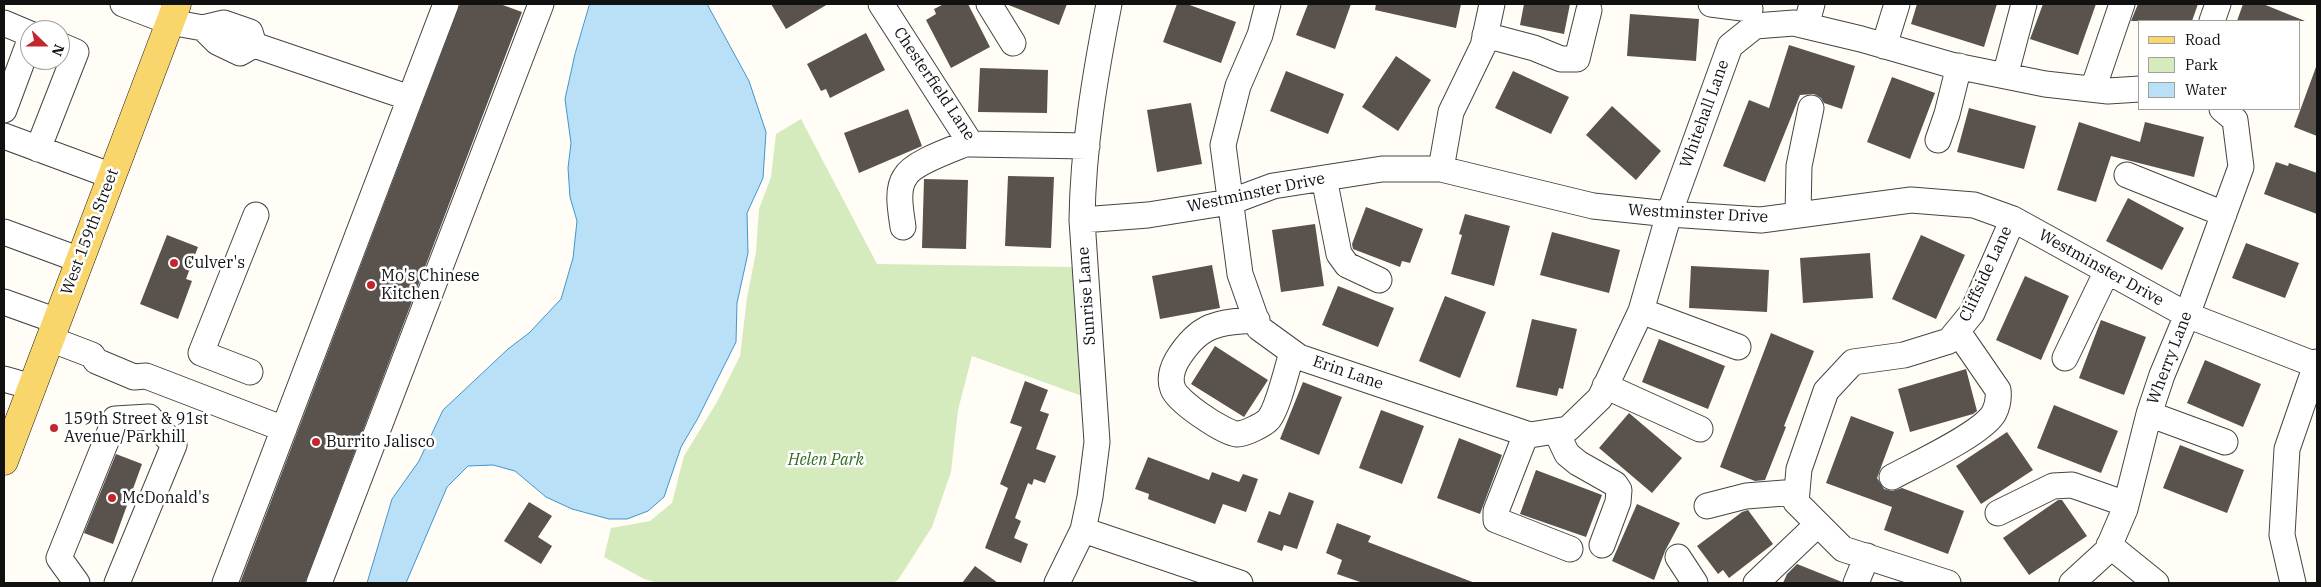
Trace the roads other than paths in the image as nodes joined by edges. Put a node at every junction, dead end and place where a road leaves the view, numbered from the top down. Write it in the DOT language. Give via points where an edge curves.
graph roads {
  1 [pos="123,4"];
  2 [pos="446,4"];
  3 [pos="541,4"];
  4 [pos="883,4"];
  5 [pos="989,4"];
  6 [pos="1110,4"];
  7 [pos="1268,4"];
  8 [pos="1492,4"];
  9 [pos="1711,4"];
  10 [pos="1897,4"];
  11 [pos="2024,4"];
  12 [pos="2122,4"];
  13 [pos="2218,4"];
  14 [pos="1589,10"];
  15 [pos="173,13"];
  16 [pos="1751,13"];
  17 [pos="1809,15"];
  18 [pos="2212,20"];
  19 [pos="4,24"];
  20 [pos="20,30"];
  21 [pos="1485,34"];
  22 [pos="1013,43"];
  23 [pos="1884,46"];
  24 [pos="70,49"];
  25 [pos="1959,66"];
  26 [pos="20,67"];
  27 [pos="70,67"];
  28 [pos="69,70"];
  29 [pos="2006,76"];
  30 [pos="2093,89"];
  31 [pos="2138,89"];
  32 [pos="410,98"];
  33 [pos="1810,108"];
  34 [pos="4,110"];
  35 [pos="2228,115"];
  36 [pos="4,136"];
  37 [pos="1938,140"];
  38 [pos="970,142"];
  39 [pos="1087,146"];
  40 [pos="38,150"];
  41 [pos="1441,169"];
  42 [pos="2127,175"];
  43 [pos="112,176"];
  44 [pos="1324,178"];
  45 [pos="1230,202"];
  46 [pos="1669,214"];
  47 [pos="2224,214"];
  48 [pos="256,215"];
  49 [pos="1798,215"];
  50 [pos="2013,219"];
  51 [pos="1082,220"];
  52 [pos="903,227"];
  53 [pos="4,232"];
  54 [pos="80,260"];
  55 [pos="2107,271"];
  56 [pos="1380,280"];
  57 [pos="4,302"];
  58 [pos="1640,311"];
  59 [pos="2188,315"];
  60 [pos="1257,320"];
  61 [pos="53,330"];
  62 [pos="1958,332"];
  63 [pos="1738,347"];
  64 [pos="1292,352"];
  65 [pos="2065,358"];
  66 [pos="2317,364"];
  67 [pos="250,372"];
  68 [pos="5,375"];
  69 [pos="154,379"];
  70 [pos="1605,386"];
  71 [pos="32,387"];
  72 [pos="2149,414"];
  73 [pos="149,417"];
  74 [pos="284,429"];
  75 [pos="1700,429"];
  76 [pos="1562,430"];
  77 [pos="1526,434"];
  78 [pos="2225,442"];
  79 [pos="4,461"];
  80 [pos="1892,477"];
  81 [pos="1796,497"];
  82 [pos="2126,504"];
  83 [pos="1707,506"];
  84 [pos="1998,513"];
  85 [pos="1818,524"];
  86 [pos="1083,530"];
  87 [pos="1602,545"];
  88 [pos="2109,545"];
  89 [pos="1570,549"];
  90 [pos="1867,556"];
  91 [pos="1678,557"];
  92 [pos="1942,582"];
  93 [pos="2075,582"];
  94 [pos="76,583"];
  95 [pos="109,583"];
  96 [pos="225,583"];
  97 [pos="319,583"];
  98 [pos="1057,583"];
  99 [pos="1240,583"];
  100 [pos="1695,583"];
  101 [pos="1756,583"];
  102 [pos="1856,583"];
  103 [pos="2156,583"];
  104 [pos="2293,583"];
  1 -- 15 [label="street"];
  2 -- 32 [label="street"];
  3 -- 97 [label="street"];
  4 -- 38 [label="street, Chesterfield Lane"];
  5 -- 22 [label="street"];
  6 -- 39 [label="street, Sunrise Lane"];
  7 -- 45 [label="street, Erin Lane" via="1260,35 1238,86 1223,145"];
  8 -- 21 [label="street"];
  9 -- 16 [label="street"];
  10 -- 23 [label="street"];
  11 -- 29 [label="street"];
  12 -- 30 [label="street"];
  13 -- 18 [label="street"];
  14 -- 21 [label="street" via="1577,59 1561,59"];
  15 -- 32 [label="street" via="240,53 254,46"];
  15 -- 43 [label="main road, West 159th Street"];
  16 -- 17 [label="street" via="1794,23"];
  16 -- 46 [label="street, Whitehall Lane" via="1730,46"];
  17 -- 23 [label="street"];
  19 -- 20 [label="street"];
  21 -- 41 [label="street" via="1483,46 1451,112"];
  23 -- 25 [label="street"];
  24 -- 27 [label="street" via="76,52"];
  25 -- 29 [label="street"];
  25 -- 37 [label="street"];
  26 -- 34 [label="street"];
  28 -- 40 [label="street"];
  29 -- 30 [label="street"];
  30 -- 31 [label="street"];
  32 -- 74 [label="street"];
  33 -- 49 [label="street" via="1799,166"];
  35 -- 47 [label="street, Wherry Lane" via="2241,168"];
  36 -- 40 [label="street"];
  38 -- 39 [label="street, Chesterfield Lane"];
  38 -- 52 [label="street" via="920,164 905,177 900,202"];
  39 -- 51 [label="street, Sunrise Lane"];
  40 -- 43 [label="street"];
  41 -- 44 [label="street, Westminster Drive" via="1382,169"];
  41 -- 46 [label="street, Westminster Drive" via="1593,206"];
  42 -- 47 [label="street"];
  43 -- 54 [label="main road, West 159th Street"];
  44 -- 45 [label="street, Westminster Drive" via="1274,186"];
  44 -- 56 [label="street" via="1339,254 1347,265"];
  45 -- 51 [label="street, Westminster Drive" via="1148,215"];
  45 -- 60 [label="street, Erin Lane" via="1240,274"];
  46 -- 49 [label="street, Westminster Drive" via="1761,220"];
  46 -- 58 [label="street, Whitehall Lane"];
  47 -- 59 [label="street, Wherry Lane"];
  48 -- 67 [label="street" via="201,353"];
  49 -- 50 [label="street, Westminster Drive" via="1911,200 1974,205"];
  50 -- 55 [label="street, Westminster Drive"];
  50 -- 62 [label="street, Cliffside Lane" via="1972,313"];
  51 -- 86 [label="street, Sunrise Lane" via="1097,442"];
  53 -- 54 [label="street"];
  54 -- 61 [label="main road, West 159th Street"];
  55 -- 59 [label="street, Westminster Drive"];
  55 -- 65 [label="street"];
  57 -- 61 [label="street"];
  58 -- 63 [label="street"];
  58 -- 70 [label="street, Whitehall Lane"];
  59 -- 66 [label="street, Westminster Drive"];
  59 -- 72 [label="street, Wherry Lane"];
  60 -- 64 [label="street, Erin Lane" via="1259,328"];
  60 -- 64 [label="street" via="1223,322 1202,331 1188,342 1174,365 1170,379 1181,401 1227,431 1239,434 1255,428 1269,420"];
  61 -- 69 [label="street" via="92,355 104,349 141,365"];
  61 -- 71 [label="main road, West 159th Street"];
  62 -- 80 [label="street" via="1998,390 1999,400 1994,414 1980,428"];
  62 -- 81 [label="street, Cliffside Lane" via="1949,340 1904,355 1854,362 1826,391 1799,469"];
  64 -- 77 [label="street, Erin Lane"];
  66 -- 104 [label="street" via="2286,449 2282,535"];
  68 -- 71 [label="street"];
  69 -- 73 [label="street"];
  69 -- 74 [label="street"];
  70 -- 75 [label="street"];
  70 -- 76 [label="street, Whitehall Lane" via="1600,398"];
  71 -- 79 [label="main road, West 159th Street"];
  72 -- 78 [label="street"];
  72 -- 82 [label="street, Wherry Lane"];
  73 -- 94 [label="street" via="116,419 59,558"];
  73 -- 95 [label="street" via="174,444"];
  74 -- 96 [label="street"];
  76 -- 77 [label="street, Erin Lane"];
  76 -- 87 [label="street" via="1566,454 1615,484 1619,490 1618,502"];
  77 -- 89 [label="street" via="1496,512 1496,520"];
  81 -- 83 [label="street" via="1746,496"];
  81 -- 85 [label="street"];
  82 -- 84 [label="street" via="2072,485 2053,486"];
  82 -- 88 [label="street, Wherry Lane"];
  85 -- 90 [label="street" via="1844,549"];
  85 -- 101 [label="street"];
  86 -- 98 [label="street, Sunrise Lane"];
  86 -- 99 [label="street"];
  88 -- 93 [label="street, Wherry Lane" via="2107,551"];
  88 -- 103 [label="street"];
  90 -- 92 [label="street"];
  90 -- 102 [label="street"];
  91 -- 100 [label="street"];
}
